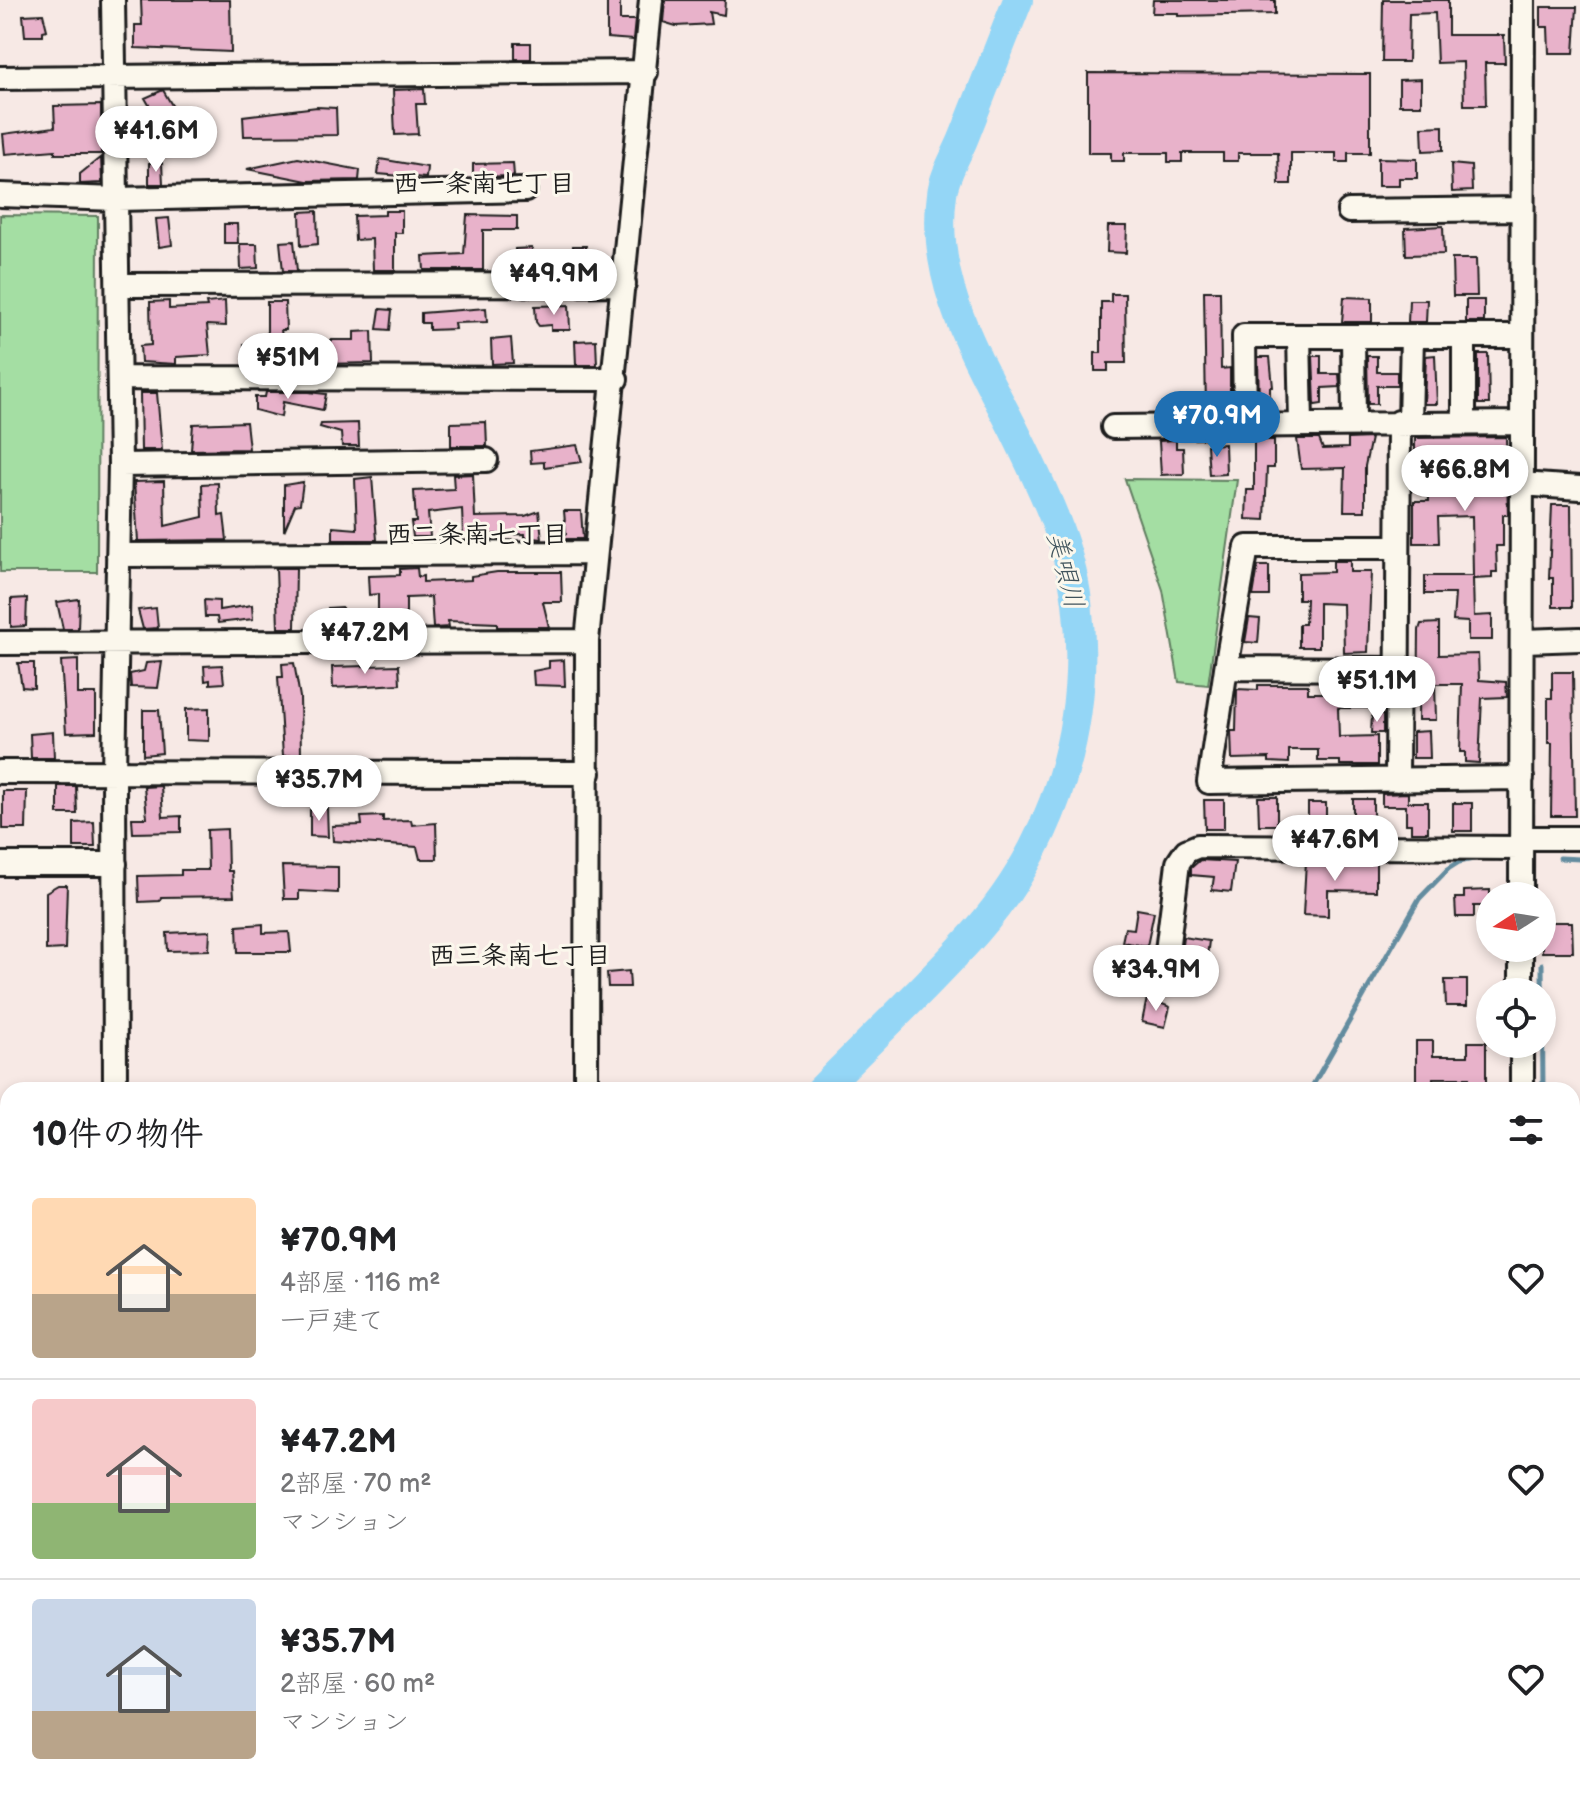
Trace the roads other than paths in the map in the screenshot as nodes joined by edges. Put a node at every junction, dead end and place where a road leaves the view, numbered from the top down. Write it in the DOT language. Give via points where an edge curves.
graph roads {
  1 [pos="113,0"];
  2 [pos="651,0"];
  3 [pos="1523,0"];
  4 [pos="646,72"];
  5 [pos="0,78"];
  6 [pos="117,79"];
  7 [pos="525,190"];
  8 [pos="0,195"];
  9 [pos="117,199"];
  10 [pos="1522,209"];
  11 [pos="1349,211"];
  12 [pos="624,284"];
  13 [pos="118,285"];
  14 [pos="1299,336"];
  15 [pos="1353,336"];
  16 [pos="1412,336"];
  17 [pos="1464,336"];
  18 [pos="1521,336"];
  19 [pos="119,378"];
  20 [pos="616,379"];
  21 [pos="1354,422"];
  22 [pos="1404,422"];
  23 [pos="1464,422"];
  24 [pos="1301,423"];
  25 [pos="1522,423"];
  26 [pos="1245,426"];
  27 [pos="1113,427"];
  28 [pos="486,460"];
  29 [pos="120,465"];
  30 [pos="1521,484"];
  31 [pos="1580,488"];
  32 [pos="1398,547"];
  33 [pos="595,553"];
  34 [pos="118,555"];
  35 [pos="1580,639"];
  36 [pos="587,641"];
  37 [pos="1524,641"];
  38 [pos="0,643"];
  39 [pos="118,643"];
  40 [pos="1226,668"];
  41 [pos="1397,669"];
  42 [pos="114,771"];
  43 [pos="0,772"];
  44 [pos="589,773"];
  45 [pos="1522,778"];
  46 [pos="1397,780"];
  47 [pos="1580,838"];
  48 [pos="1521,843"];
  49 [pos="0,864"];
  50 [pos="115,864"];
  51 [pos="1521,882"];
  52 [pos="1166,959"];
  53 [pos="1522,1058"];
  54 [pos="115,1082"];
  55 [pos="586,1082"];
  56 [pos="1522,1082"];
  1 -- 6 [label="street"];
  2 -- 4 [label="street"];
  3 -- 10 [label="street"];
  4 -- 6 [label="street"];
  4 -- 12 [label="street"];
  5 -- 6 [label="street"];
  6 -- 9 [label="street"];
  7 -- 9 [label="street"];
  8 -- 9 [label="street"];
  9 -- 13 [label="street"];
  10 -- 11 [label="street"];
  10 -- 18 [label="street"];
  12 -- 13 [label="street"];
  12 -- 20 [label="street"];
  13 -- 19 [label="street"];
  14 -- 15 [label="street"];
  14 -- 24 [label="street"];
  14 -- 26 [label="street" via="1244,336"];
  15 -- 16 [label="street"];
  15 -- 21 [label="street"];
  16 -- 17 [label="street"];
  16 -- 22 [label="street"];
  17 -- 18 [label="street"];
  17 -- 23 [label="street"];
  18 -- 25 [label="street"];
  19 -- 20 [label="street"];
  19 -- 29 [label="street"];
  20 -- 33 [label="street"];
  21 -- 22 [label="street"];
  21 -- 24 [label="street"];
  22 -- 23 [label="street"];
  22 -- 32 [label="street"];
  23 -- 25 [label="street"];
  24 -- 26 [label="street"];
  25 -- 30 [label="street"];
  26 -- 27 [label="street"];
  28 -- 29 [label="street"];
  29 -- 34 [label="street"];
  30 -- 31 [label="street"];
  30 -- 37 [label="street"];
  32 -- 40 [label="street" via="1247,547"];
  32 -- 41 [label="street"];
  33 -- 34 [label="street"];
  33 -- 36 [label="street"];
  34 -- 39 [label="street"];
  35 -- 37 [label="street"];
  36 -- 39 [label="street"];
  36 -- 44 [label="street"];
  37 -- 45 [label="street"];
  38 -- 39 [label="street"];
  39 -- 42 [label="street"];
  40 -- 41 [label="street"];
  40 -- 46 [label="street" via="1209,782"];
  41 -- 46 [label="street"];
  42 -- 43 [label="street"];
  42 -- 44 [label="street"];
  42 -- 50 [label="street"];
  44 -- 55 [label="street"];
  45 -- 46 [label="street"];
  45 -- 48 [label="street"];
  47 -- 48 [label="street"];
  48 -- 51 [label="street"];
  48 -- 52 [label="street" via="1198,846 1178,863"];
  49 -- 50 [label="street"];
  50 -- 54 [label="street"];
  53 -- 56 [label="street"];
}
